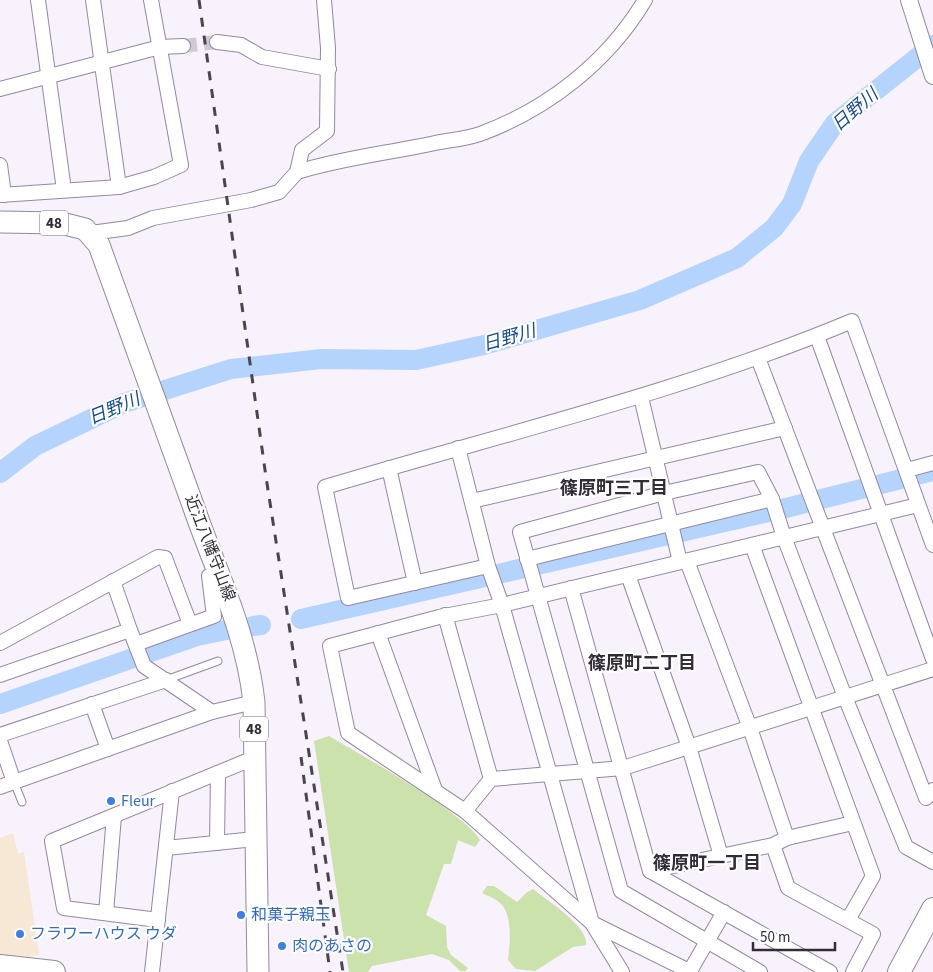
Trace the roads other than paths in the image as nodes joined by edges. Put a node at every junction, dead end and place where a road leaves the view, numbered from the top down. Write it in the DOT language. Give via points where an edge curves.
graph roads {
  1 [pos="38,0"];
  2 [pos="93,0"];
  3 [pos="151,0"];
  4 [pos="324,0"];
  5 [pos="646,0"];
  6 [pos="908,0"];
  7 [pos="217,42"];
  8 [pos="183,46"];
  9 [pos="160,47"];
  10 [pos="102,63"];
  11 [pos="328,69"];
  12 [pos="48,76"];
  13 [pos="933,76"];
  14 [pos="0,89"];
  15 [pos="0,165"];
  16 [pos="297,172"];
  17 [pos="119,187"];
  18 [pos="64,190"];
  19 [pos="2,195"];
  20 [pos="0,222"];
  21 [pos="95,239"];
  22 [pos="817,336"];
  23 [pos="758,358"];
  24 [pos="642,396"];
  25 [pos="786,428"];
  26 [pos="458,448"];
  27 [pos="655,458"];
  28 [pos="933,463"];
  29 [pos="389,468"];
  30 [pos="909,475"];
  31 [pos="664,493"];
  32 [pos="472,501"];
  33 [pos="918,505"];
  34 [pos="774,506"];
  35 [pos="881,514"];
  36 [pos="824,528"];
  37 [pos="672,530"];
  38 [pos="784,537"];
  39 [pos="752,545"];
  40 [pos="933,545"];
  41 [pos="683,562"];
  42 [pos="529,564"];
  43 [pos="218,570"];
  44 [pos="490,572"];
  45 [pos="628,575"];
  46 [pos="113,581"];
  47 [pos="415,583"];
  48 [pos="571,588"];
  49 [pos="538,596"];
  50 [pos="502,605"];
  51 [pos="445,615"];
  52 [pos="190,624"];
  53 [pos="130,630"];
  54 [pos="378,633"];
  55 [pos="0,643"];
  56 [pos="139,652"];
  57 [pos="933,659"];
  58 [pos="218,661"];
  59 [pos="933,669"];
  60 [pos="0,675"];
  61 [pos="166,680"];
  62 [pos="882,686"];
  63 [pos="845,697"];
  64 [pos="254,702"];
  65 [pos="92,704"];
  66 [pos="812,708"];
  67 [pos="212,712"];
  68 [pos="750,728"];
  69 [pos="0,735"];
  70 [pos="0,740"];
  71 [pos="689,747"];
  72 [pos="108,749"];
  73 [pos="254,758"];
  74 [pos="623,768"];
  75 [pos="587,771"];
  76 [pos="218,773"];
  77 [pos="550,775"];
  78 [pos="491,779"];
  79 [pos="14,782"];
  80 [pos="0,787"];
  81 [pos="435,790"];
  82 [pos="933,790"];
  83 [pos="172,792"];
  84 [pos="22,802"];
  85 [pos="465,811"];
  86 [pos="114,816"];
  87 [pos="853,823"];
  88 [pos="787,838"];
  89 [pos="256,839"];
  90 [pos="218,843"];
  91 [pos="773,846"];
  92 [pos="166,848"];
  93 [pos="722,856"];
  94 [pos="933,862"];
  95 [pos="650,871"];
  96 [pos="933,909"];
  97 [pos="724,912"];
  98 [pos="106,913"];
  99 [pos="158,920"];
  100 [pos="848,920"];
  101 [pos="592,923"];
  102 [pos="707,942"];
  103 [pos="0,966"];
  104 [pos="54,972"];
  105 [pos="152,972"];
  106 [pos="258,972"];
  107 [pos="622,972"];
  108 [pos="690,972"];
  109 [pos="760,972"];
  110 [pos="830,972"];
  111 [pos="853,972"];
  112 [pos="899,972"];
  1 -- 12 [label="street"];
  2 -- 10 [label="street"];
  3 -- 9 [label="street"];
  4 -- 11 [label="street"];
  5 -- 16 [label="street" via="624,33 586,70 562,91 530,111 479,134 326,163"];
  6 -- 13 [label="street"];
  7 -- 11 [label="street" via="241,45 262,57"];
  8 -- 9 [label="street"];
  9 -- 10 [label="street"];
  9 -- 17 [label="street" via="181,165"];
  10 -- 12 [label="street"];
  10 -- 17 [label="street"];
  11 -- 16 [label="street" via="327,131 302,150"];
  12 -- 14 [label="street"];
  12 -- 18 [label="street"];
  15 -- 19 [label="street"];
  16 -- 21 [label="street" via="279,192 270,195 154,218"];
  17 -- 18 [label="street"];
  18 -- 19 [label="street"];
  20 -- 21 [label="main road, 48" via="61,223 85,229"];
  21 -- 43 [label="main road, 近江八幡守山線 / 48"];
  22 -- 23 [label="street"];
  22 -- 30 [label="street" via="852,321"];
  22 -- 35 [label="street"];
  23 -- 24 [label="street"];
  23 -- 25 [label="street"];
  24 -- 26 [label="street"];
  24 -- 27 [label="street"];
  25 -- 27 [label="street"];
  25 -- 36 [label="street"];
  26 -- 29 [label="street"];
  26 -- 32 [label="street"];
  27 -- 31 [label="street"];
  27 -- 32 [label="street"];
  28 -- 30 [label="street"];
  29 -- 47 [label="street"];
  29 -- 47 [label="street" via="325,487 348,598"];
  30 -- 33 [label="street"];
  31 -- 34 [label="street" via="758,472"];
  31 -- 37 [label="street"];
  31 -- 42 [label="street" via="520,532"];
  32 -- 44 [label="street"];
  33 -- 35 [label="street"];
  33 -- 40 [label="street"];
  34 -- 37 [label="street"];
  34 -- 38 [label="street"];
  35 -- 36 [label="street"];
  35 -- 57 [label="street"];
  36 -- 38 [label="street"];
  36 -- 62 [label="street"];
  37 -- 41 [label="street"];
  37 -- 42 [label="street"];
  38 -- 39 [label="street"];
  38 -- 63 [label="street"];
  39 -- 41 [label="street"];
  39 -- 66 [label="street"];
  41 -- 45 [label="street"];
  41 -- 68 [label="street"];
  42 -- 49 [label="street"];
  43 -- 52 [label="street" via="209,576 214,616"];
  43 -- 64 [label="main road, 近江八幡守山線 / 48" via="239,625"];
  44 -- 47 [label="street"];
  44 -- 50 [label="street"];
  45 -- 48 [label="street"];
  45 -- 71 [label="street"];
  46 -- 52 [label="street" via="158,556 165,558"];
  46 -- 53 [label="street"];
  46 -- 55 [label="street"];
  48 -- 49 [label="street"];
  48 -- 74 [label="street"];
  49 -- 50 [label="street"];
  49 -- 75 [label="street"];
  50 -- 51 [label="street"];
  50 -- 77 [label="street"];
  51 -- 54 [label="street"];
  51 -- 78 [label="street"];
  52 -- 56 [label="street"];
  53 -- 56 [label="street"];
  53 -- 60 [label="street"];
  54 -- 81 [label="street"];
  54 -- 81 [label="street" via="330,646 348,733"];
  56 -- 61 [label="street"];
  58 -- 61 [label="lane"];
  59 -- 62 [label="street"];
  61 -- 65 [label="street"];
  61 -- 67 [label="street"];
  62 -- 63 [label="street"];
  62 -- 82 [label="street" via="926,798"];
  63 -- 66 [label="street"];
  63 -- 94 [label="street" via="906,847"];
  64 -- 67 [label="street"];
  64 -- 73 [label="main road, 近江八幡守山線 / 48"];
  65 -- 69 [label="street"];
  65 -- 72 [label="street"];
  66 -- 68 [label="street"];
  66 -- 87 [label="street"];
  67 -- 72 [label="street"];
  68 -- 71 [label="street"];
  68 -- 88 [label="street"];
  70 -- 79 [label="street"];
  71 -- 74 [label="street"];
  71 -- 93 [label="street"];
  72 -- 79 [label="street"];
  73 -- 76 [label="street"];
  73 -- 89 [label="main road, 近江八幡守山線 / 48"];
  74 -- 75 [label="street"];
  74 -- 95 [label="street"];
  75 -- 77 [label="street"];
  75 -- 102 [label="street" via="621,891"];
  76 -- 83 [label="street"];
  76 -- 90 [label="street"];
  77 -- 78 [label="street"];
  77 -- 101 [label="street"];
  78 -- 85 [label="street"];
  79 -- 80 [label="street"];
  79 -- 84 [label="lane"];
  81 -- 85 [label="street"];
  83 -- 86 [label="street"];
  83 -- 92 [label="street"];
  85 -- 101 [label="street"];
  86 -- 98 [label="street"];
  86 -- 98 [label="street" via="52,841 64,908"];
  87 -- 88 [label="street"];
  87 -- 100 [label="street" via="873,876"];
  88 -- 91 [label="street"];
  89 -- 90 [label="street"];
  89 -- 106 [label="main road, 近江八幡守山線 / 48"];
  90 -- 92 [label="street"];
  91 -- 93 [label="street"];
  91 -- 100 [label="street" via="788,888"];
  92 -- 99 [label="street"];
  93 -- 95 [label="street"];
  95 -- 97 [label="street"];
  96 -- 112 [label="highway"];
  97 -- 102 [label="street"];
  97 -- 110 [label="street"];
  98 -- 99 [label="street"];
  99 -- 105 [label="street"];
  100 -- 111 [label="street" via="873,934"];
  101 -- 107 [label="street"];
  101 -- 108 [label="street"];
  102 -- 108 [label="street"];
  102 -- 109 [label="street"];
  103 -- 104 [label="highway"];
}
